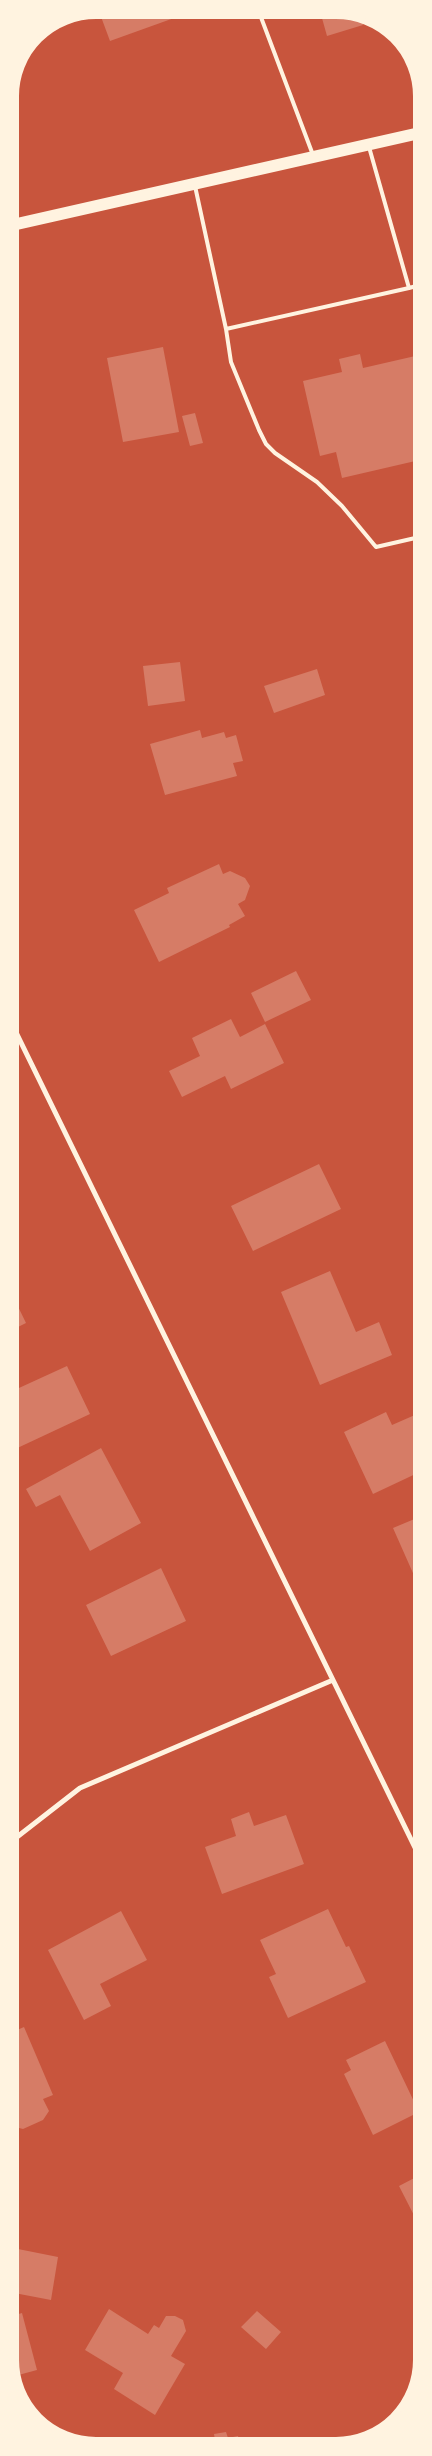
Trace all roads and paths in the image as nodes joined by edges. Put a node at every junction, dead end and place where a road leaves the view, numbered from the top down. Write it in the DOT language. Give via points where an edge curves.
graph roads {
  1 [pos="261,16"];
  2 [pos="416,134"];
  3 [pos="368,144"];
  4 [pos="314,157"];
  5 [pos="195,184"];
  6 [pos="16,224"];
  7 [pos="416,286"];
  8 [pos="408,288"];
  9 [pos="226,330"];
  10 [pos="416,538"];
  11 [pos="16,1032"];
  12 [pos="333,1680"];
  13 [pos="16,1838"];
  14 [pos="416,1850"];
  1 -- 4 [label="lane"];
  2 -- 3 [label="main road"];
  3 -- 4 [label="main road"];
  3 -- 8 [label="lane"];
  4 -- 5 [label="main road"];
  5 -- 6 [label="main road"];
  5 -- 9 [label="lane"];
  7 -- 8 [label="lane"];
  8 -- 9 [label="lane"];
  9 -- 10 [label="lane" via="230,362 266,444 329,494 376,547"];
  11 -- 12 [label="street"];
  12 -- 13 [label="street" via="80,1788"];
  12 -- 14 [label="street"];
}
